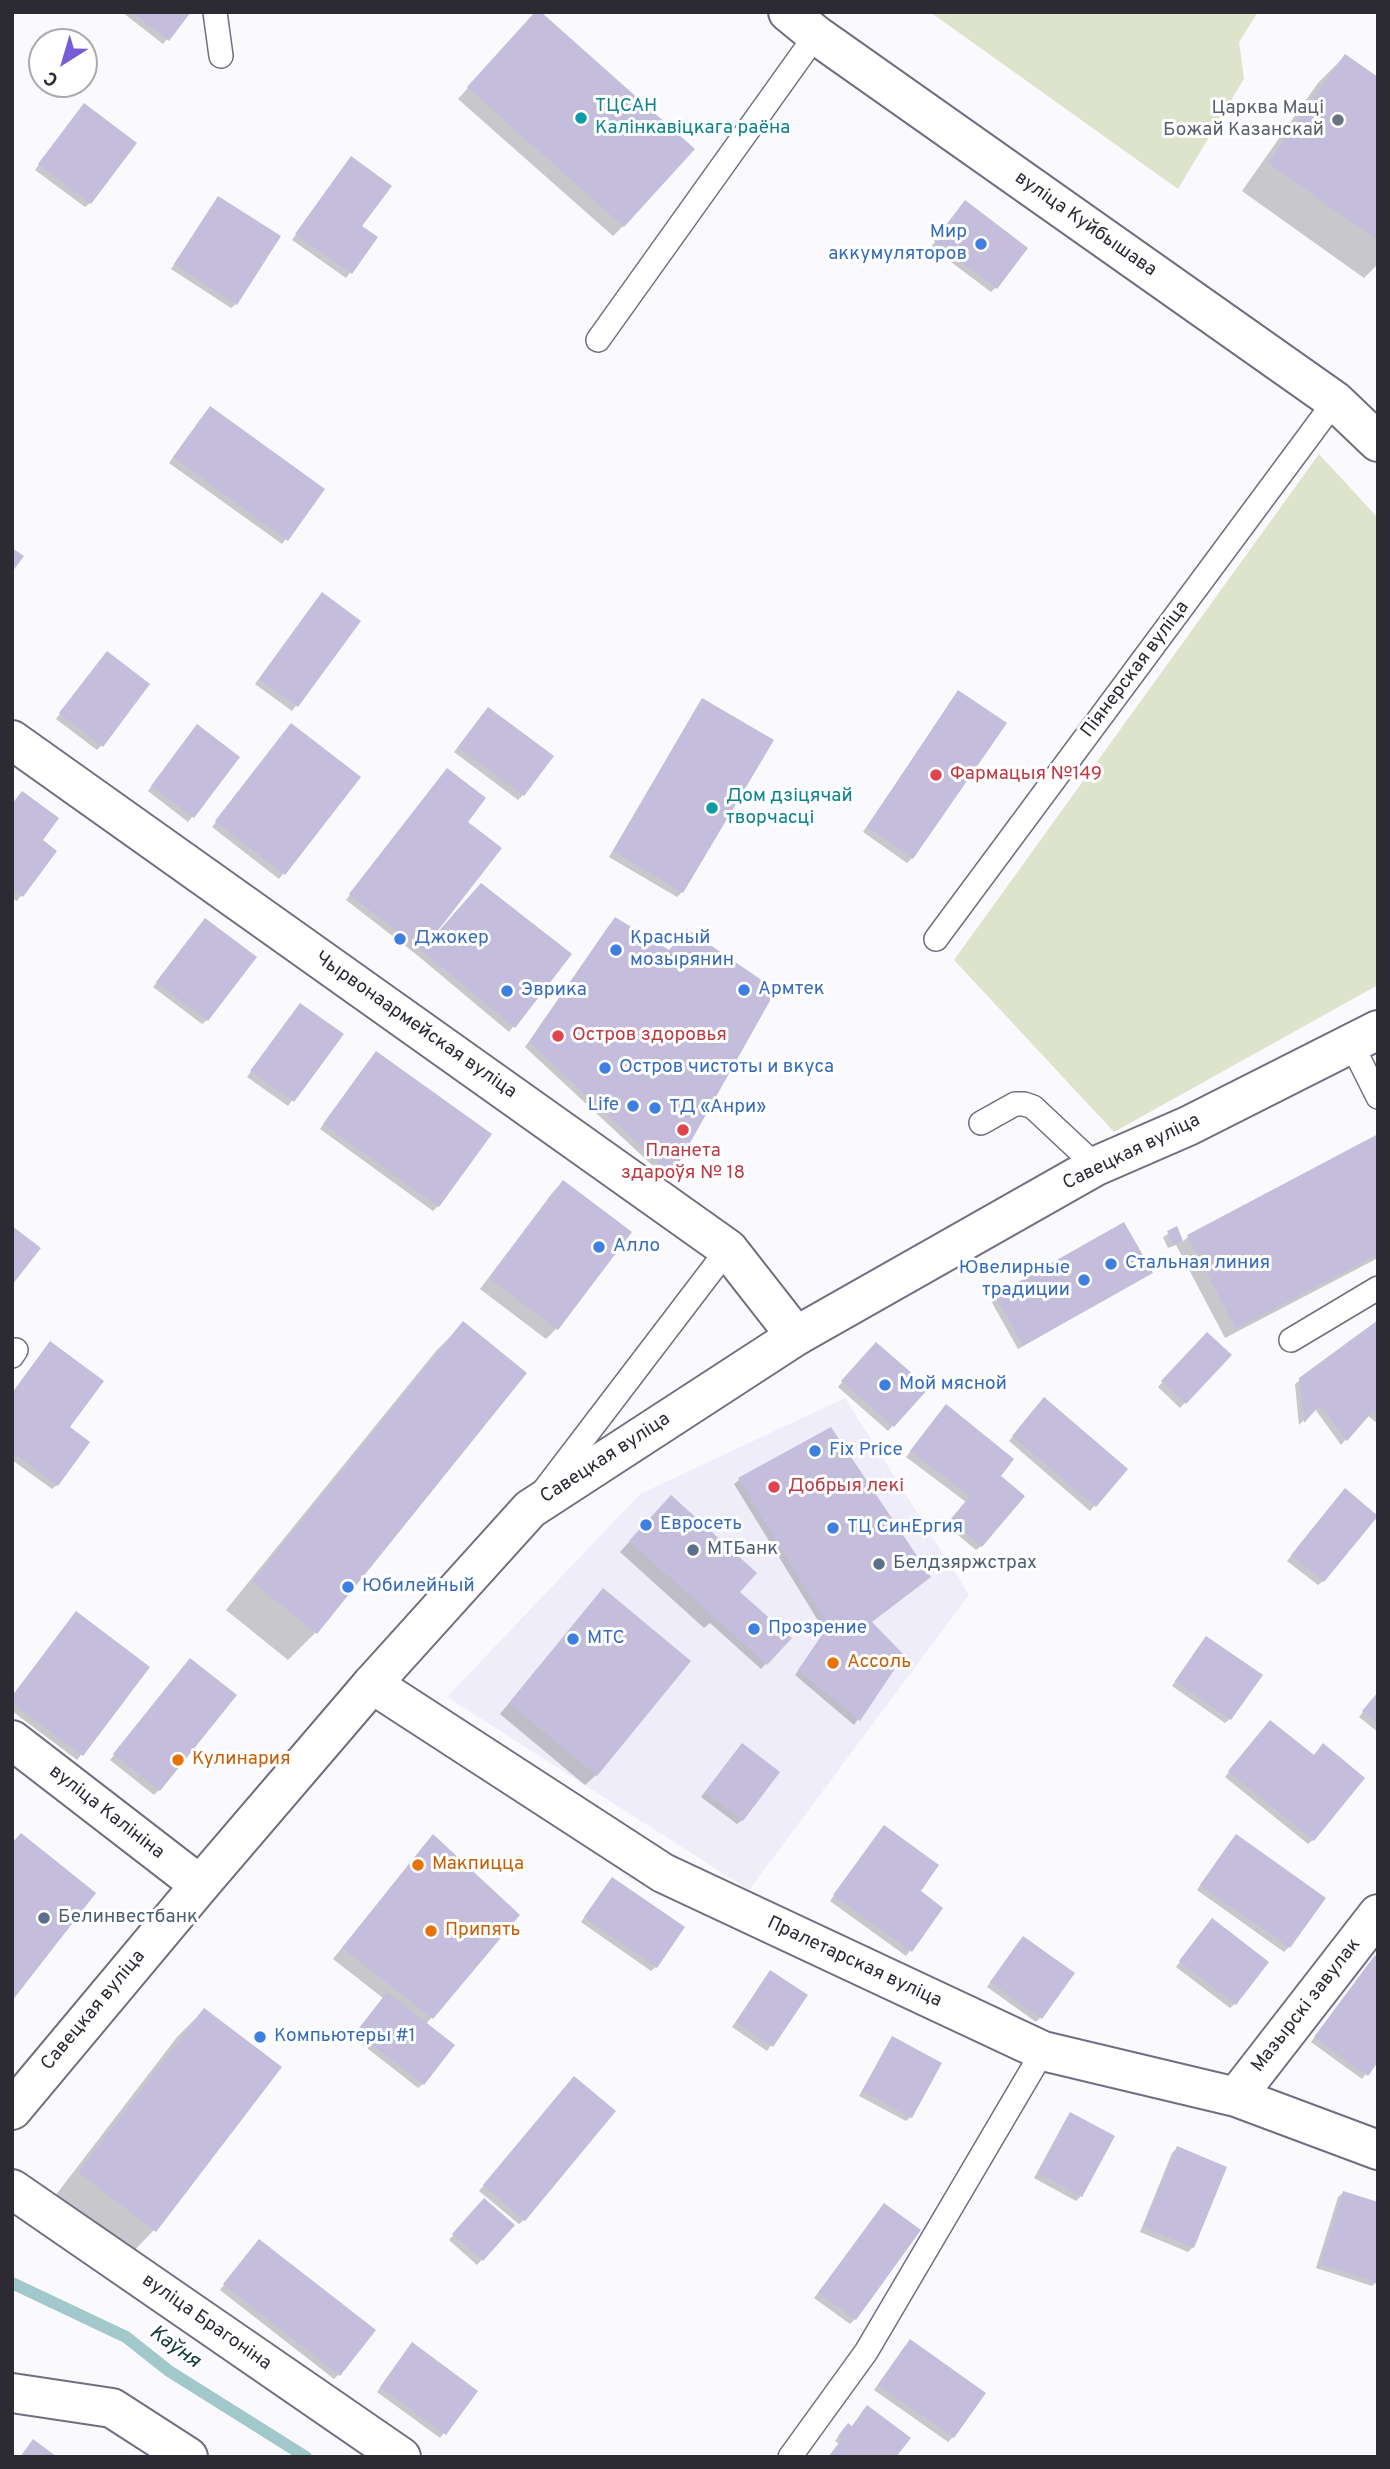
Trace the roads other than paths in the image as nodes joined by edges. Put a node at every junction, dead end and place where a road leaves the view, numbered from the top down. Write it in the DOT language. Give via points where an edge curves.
graph roads {
  1 [pos="215,12"];
  2 [pos="802,24"];
  3 [pos="221,56"];
  4 [pos="598,340"];
  5 [pos="1335,401"];
  6 [pos="1378,442"];
  7 [pos="12,740"];
  8 [pos="936,939"];
  9 [pos="1364,1036"];
  10 [pos="1378,1097"];
  11 [pos="981,1123"];
  12 [pos="1096,1166"];
  13 [pos="728,1249"];
  14 [pos="1378,1288"];
  15 [pos="796,1336"];
  16 [pos="1291,1340"];
  17 [pos="530,1509"];
  18 [pos="372,1684"];
  19 [pos="12,1740"];
  20 [pos="200,1885"];
  21 [pos="1378,1914"];
  22 [pos="1043,2051"];
  23 [pos="1236,2097"];
  24 [pos="12,2110"];
  25 [pos="1378,2150"];
  26 [pos="12,2189"];
  27 [pos="12,2393"];
  28 [pos="188,2457"];
  29 [pos="401,2457"];
  30 [pos="790,2457"];
  1 -- 3 [label="lane"];
  2 -- 4 [label="lane"];
  2 -- 5 [label="street, вуліца Куйбышава"];
  5 -- 6 [label="street, вуліца Куйбышава"];
  5 -- 8 [label="lane, Піянерская вуліца"];
  7 -- 13 [label="street, Чырвонаармейская вуліца"];
  9 -- 10 [label="lane"];
  9 -- 12 [label="street, Савецкая вуліца" via="1188,1126"];
  11 -- 12 [label="lane" via="1015,1104 1033,1107"];
  12 -- 15 [label="street, Савецкая вуліца"];
  13 -- 15 [label="street, Чырвонаармейская вуліца"];
  13 -- 17 [label="lane"];
  14 -- 16 [label="lane"];
  15 -- 17 [label="street, Савецкая вуліца"];
  17 -- 18 [label="street, Савецкая вуліца"];
  18 -- 20 [label="street, Савецкая вуліца"];
  18 -- 22 [label="street, Пралетарская вуліца" via="663,1873"];
  19 -- 20 [label="street, вуліца Калініна"];
  20 -- 24 [label="street, Савецкая вуліца"];
  21 -- 23 [label="street, Мазырскі завулак"];
  22 -- 23 [label="street, Пралетарская вуліца"];
  22 -- 30 [label="lane" via="866,2353"];
  23 -- 25 [label="street, Пралетарская вуліца"];
  26 -- 29 [label="street, вуліца Брагоніна"];
  27 -- 28 [label="street" via="112,2408"];
}
